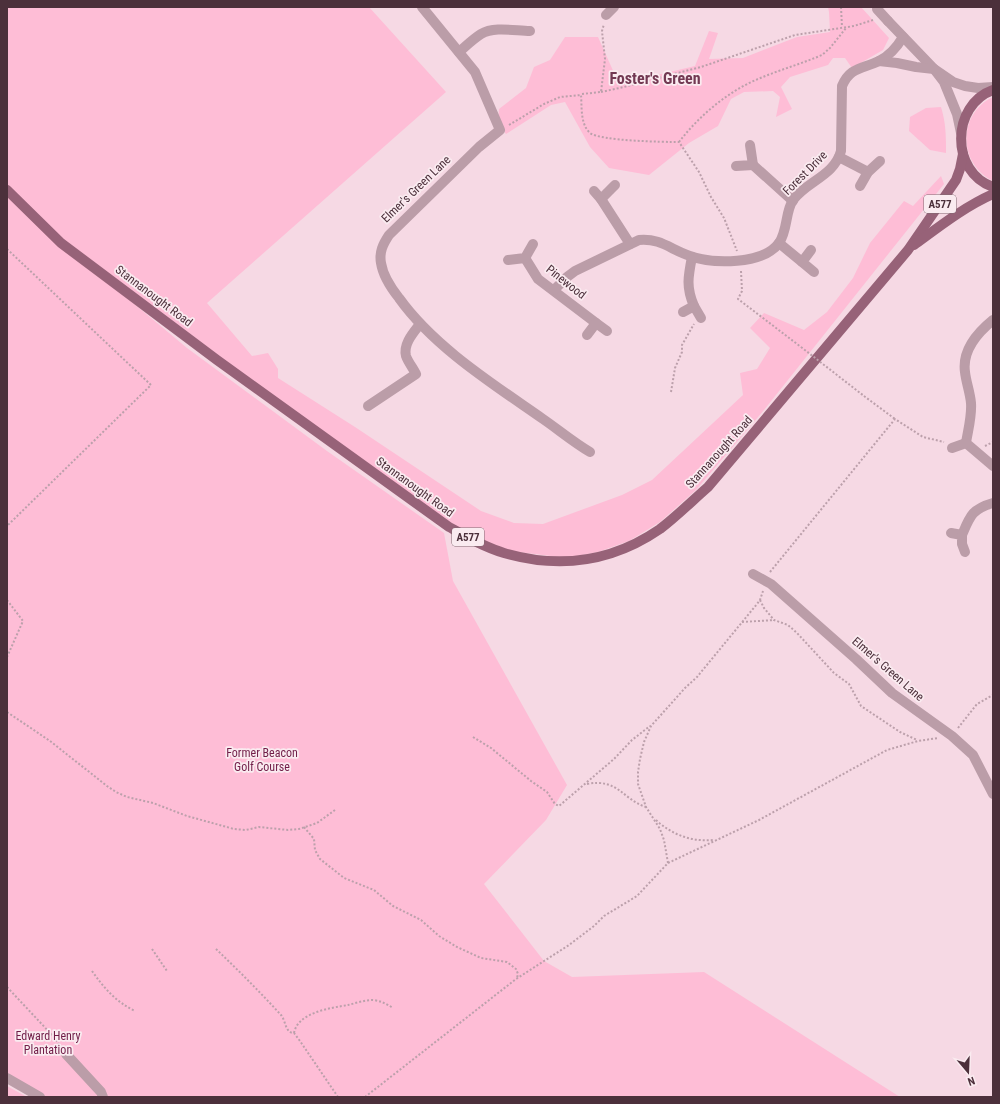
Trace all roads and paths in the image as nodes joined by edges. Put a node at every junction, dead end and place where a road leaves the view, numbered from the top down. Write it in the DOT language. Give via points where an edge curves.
graph roads {
  1 [pos="422,7"];
  2 [pos="618,7"];
  3 [pos="841,7"];
  4 [pos="876,8"];
  5 [pos="606,15"];
  6 [pos="873,20"];
  7 [pos="842,27"];
  8 [pos="847,27"];
  9 [pos="530,31"];
  10 [pos="903,37"];
  11 [pos="459,52"];
  12 [pos="879,61"];
  13 [pos="934,70"];
  14 [pos="993,89"];
  15 [pos="601,92"];
  16 [pos="581,94"];
  17 [pos="498,132"];
  18 [pos="961,133"];
  19 [pos="679,142"];
  20 [pos="750,145"];
  21 [pos="963,154"];
  22 [pos="839,157"];
  23 [pos="880,161"];
  24 [pos="753,165"];
  25 [pos="736,166"];
  26 [pos="868,172"];
  27 [pos="616,185"];
  28 [pos="860,186"];
  29 [pos="993,187"];
  30 [pos="7,190"];
  31 [pos="594,191"];
  32 [pos="993,194"];
  33 [pos="601,199"];
  34 [pos="793,201"];
  35 [pos="779,243"];
  36 [pos="533,244"];
  37 [pos="630,244"];
  38 [pos="7,249"];
  39 [pos="811,250"];
  40 [pos="908,250"];
  41 [pos="692,257"];
  42 [pos="525,258"];
  43 [pos="508,260"];
  44 [pos="740,260"];
  45 [pos="802,262"];
  46 [pos="814,272"];
  47 [pos="554,290"];
  48 [pos="694,306"];
  49 [pos="683,312"];
  50 [pos="700,318"];
  51 [pos="993,320"];
  52 [pos="596,322"];
  53 [pos="420,324"];
  54 [pos="607,331"];
  55 [pos="587,335"];
  56 [pos="671,392"];
  57 [pos="368,406"];
  58 [pos="895,419"];
  59 [pos="966,443"];
  60 [pos="952,448"];
  61 [pos="590,452"];
  62 [pos="993,466"];
  63 [pos="993,503"];
  64 [pos="7,526"];
  65 [pos="951,533"];
  66 [pos="962,535"];
  67 [pos="965,552"];
  68 [pos="753,574"];
  69 [pos="764,580"];
  70 [pos="7,600"];
  71 [pos="760,600"];
  72 [pos="774,620"];
  73 [pos="742,622"];
  74 [pos="7,657"];
  75 [pos="993,695"];
  76 [pos="7,712"];
  77 [pos="651,726"];
  78 [pos="473,736"];
  79 [pos="952,736"];
  80 [pos="918,741"];
  81 [pos="585,784"];
  82 [pos="993,794"];
  83 [pos="646,807"];
  84 [pos="335,810"];
  85 [pos="654,819"];
  86 [pos="304,828"];
  87 [pos="717,840"];
  88 [pos="668,863"];
  89 [pos="152,949"];
  90 [pos="216,949"];
  91 [pos="92,971"];
  92 [pos="167,971"];
  93 [pos="516,979"];
  94 [pos="7,987"];
  95 [pos="393,1008"];
  96 [pos="135,1011"];
  97 [pos="294,1033"];
  98 [pos="66,1054"];
  99 [pos="7,1078"];
  100 [pos="40,1097"];
  101 [pos="103,1097"];
  102 [pos="338,1097"];
  103 [pos="365,1097"];
  1 -- 11 [label="street"];
  2 -- 5 [label="street"];
  3 -- 7 [label="path"];
  4 -- 10 [label="street, bridge"];
  5 -- 15 [label="path" via="602,32 605,59"];
  6 -- 8 [label="path"];
  7 -- 8 [label="path"];
  7 -- 15 [label="path" via="795,35 701,67"];
  8 -- 19 [label="path" via="822,55 736,90 689,129"];
  9 -- 11 [label="street" via="487,32"];
  10 -- 12 [label="street, Forest Drive" via="891,53"];
  10 -- 13 [label="street"];
  11 -- 17 [label="street" via="475,72 500,130"];
  12 -- 13 [label="street, Forest Drive"];
  12 -- 22 [label="street, Forest Drive" via="863,66 845,78 842,86"];
  13 -- 14 [label="street" via="965,86"];
  13 -- 18 [label="street" via="944,82 951,98"];
  14 -- 18 [label="main road, A577" via="976,102 965,116"];
  15 -- 16 [label="path"];
  16 -- 17 [label="path" via="560,97 544,104"];
  16 -- 19 [label="path" via="583,119 591,133 626,140"];
  17 -- 53 [label="street, Elmer's Green Lane" via="478,147 389,235 382,247 381,264 390,286"];
  18 -- 21 [label="main road, A577"];
  19 -- 44 [label="path" via="724,218"];
  20 -- 24 [label="street"];
  21 -- 29 [label="main road, A577" via="978,178"];
  21 -- 40 [label="main road, Stannanought Road / A577" via="956,180"];
  22 -- 26 [label="street"];
  22 -- 34 [label="street, Forest Drive" via="832,168 805,188"];
  23 -- 26 [label="street"];
  24 -- 25 [label="street"];
  24 -- 34 [label="street"];
  26 -- 28 [label="street"];
  27 -- 33 [label="street"];
  30 -- 40 [label="main road, Stannanought Road / A577" via="61,243 217,360 449,527 503,553 532,560 559,562 610,554 659,529 682,511 708,487"];
  31 -- 33 [label="street"];
  32 -- 40 [label="main road, Stannanought Road / A577" via="963,209"];
  33 -- 37 [label="street"];
  34 -- 35 [label="street, Forest Drive"];
  35 -- 44 [label="street" via="759,257"];
  35 -- 45 [label="street"];
  36 -- 42 [label="street"];
  37 -- 41 [label="street" via="644,240 657,241"];
  37 -- 47 [label="street" via="575,271"];
  38 -- 64 [label="path" via="151,385"];
  39 -- 45 [label="street"];
  41 -- 44 [label="street"];
  41 -- 48 [label="street" via="688,287"];
  42 -- 43 [label="street"];
  42 -- 47 [label="street, Pinewood" via="538,279"];
  44 -- 58 [label="path, bridge" via="742,291 738,299"];
  45 -- 46 [label="street"];
  47 -- 52 [label="street, Pinewood"];
  48 -- 49 [label="street"];
  48 -- 50 [label="street"];
  50 -- 56 [label="path" via="682,346"];
  51 -- 59 [label="street" via="977,336 966,355 965,373 972,409"];
  52 -- 54 [label="street, Pinewood"];
  52 -- 55 [label="street"];
  53 -- 57 [label="street" via="406,346 406,356 416,374"];
  53 -- 61 [label="street, Elmer's Green Lane" via="443,346 513,399"];
  58 -- 60 [label="path" via="923,437 946,443"];
  58 -- 69 [label="path"];
  59 -- 60 [label="street"];
  59 -- 62 [label="street"];
  63 -- 66 [label="street" via="982,506 973,513"];
  65 -- 66 [label="street"];
  66 -- 67 [label="street"];
  68 -- 69 [label="street, Elmer's Green Lane"];
  69 -- 71 [label="path"];
  69 -- 79 [label="street, Elmer's Green Lane" via="783,594 892,693"];
  70 -- 74 [label="path" via="23,622"];
  71 -- 72 [label="path"];
  71 -- 73 [label="path"];
  72 -- 73 [label="path"];
  72 -- 80 [label="path" via="788,625 809,644 834,673 849,684 859,703 866,710"];
  73 -- 77 [label="path" via="697,677"];
  75 -- 79 [label="path" via="977,704"];
  76 -- 86 [label="path" via="121,795 234,829"];
  77 -- 81 [label="path" via="632,740"];
  77 -- 83 [label="path" via="644,742 638,772 638,784"];
  78 -- 81 [label="path" via="547,792 559,806"];
  79 -- 80 [label="path"];
  79 -- 82 [label="street, Elmer's Green Lane" via="973,755"];
  80 -- 87 [label="path" via="887,750"];
  81 -- 83 [label="path" via="600,783 616,787 637,804"];
  83 -- 85 [label="path"];
  84 -- 86 [label="path" via="317,823"];
  85 -- 87 [label="path" via="669,831 687,838"];
  85 -- 88 [label="path" via="664,840"];
  86 -- 93 [label="path" via="314,839 315,850 320,859 344,878 374,890 393,906 421,920 457,947 481,958 510,963 517,972"];
  87 -- 88 [label="path"];
  88 -- 93 [label="path" via="637,896 604,916 569,945"];
  89 -- 92 [label="path"];
  90 -- 97 [label="path" via="282,1017 289,1032"];
  91 -- 96 [label="path" via="112,996"];
  93 -- 103 [label="path"];
  94 -- 98 [label="path" via="52,1034"];
  95 -- 97 [label="path" via="374,1000 326,1009 302,1020"];
  97 -- 102 [label="path"];
  98 -- 101 [label="street"];
  99 -- 100 [label="street"];
}
